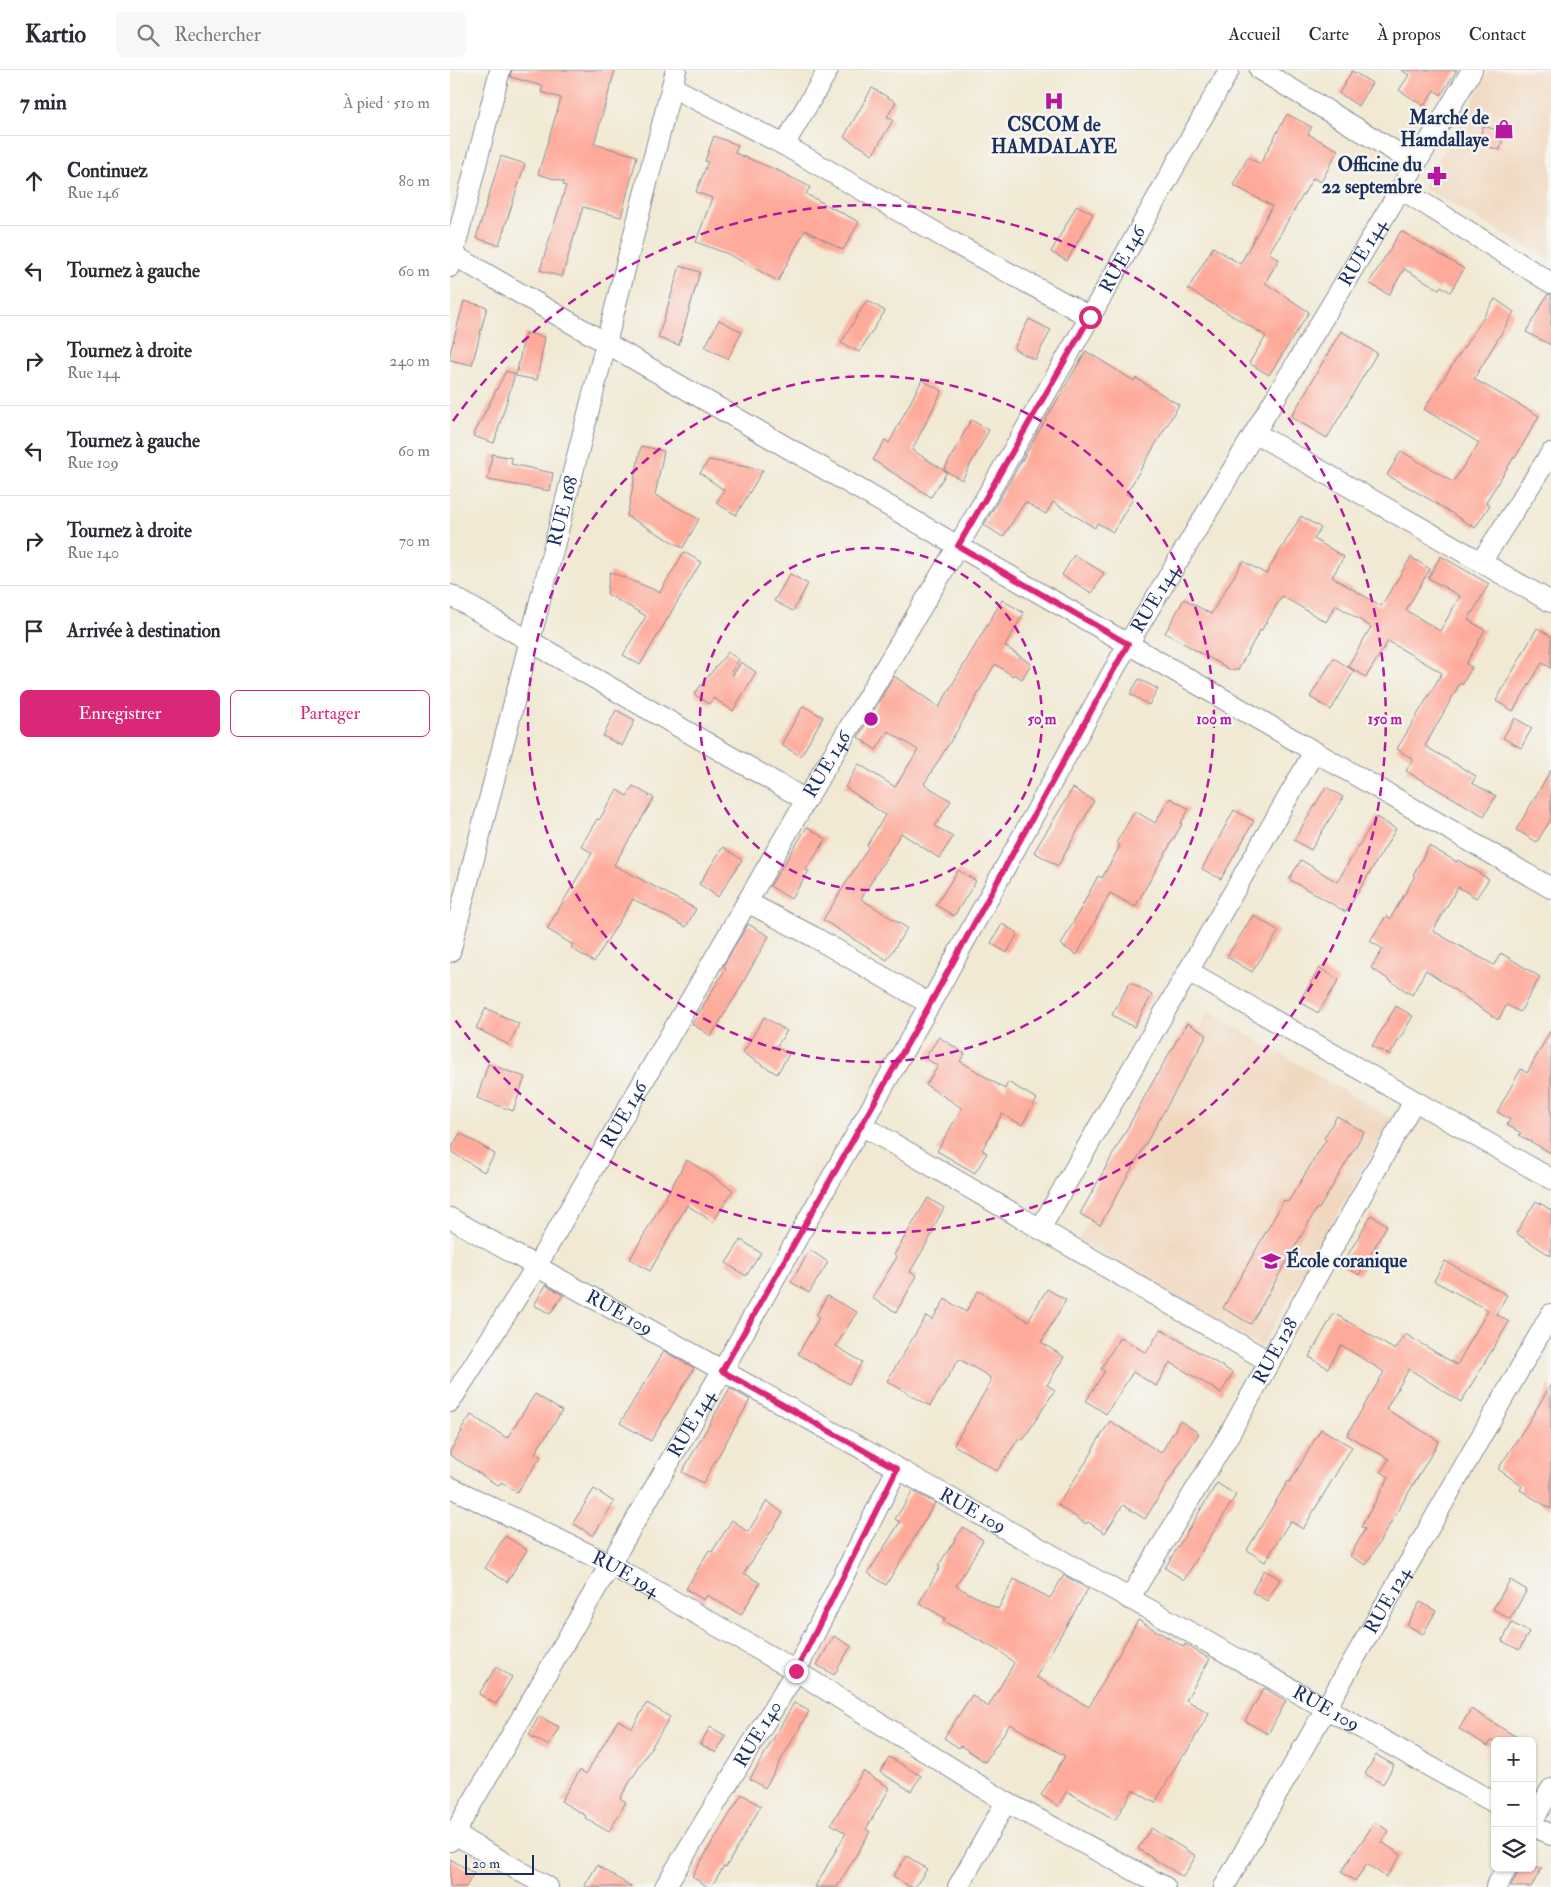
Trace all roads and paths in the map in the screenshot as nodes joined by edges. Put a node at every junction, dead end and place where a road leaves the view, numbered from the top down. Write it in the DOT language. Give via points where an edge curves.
graph roads {
  1 [pos="500,70"];
  2 [pos="828,70"];
  3 [pos="1229,70"];
  4 [pos="1260,70"];
  5 [pos="1472,70"];
  6 [pos="674,78"];
  7 [pos="784,145"];
  8 [pos="1416,164"];
  9 [pos="1401,189"];
  10 [pos="451,258"];
  11 [pos="1551,283"];
  12 [pos="1090,317"];
  13 [pos="605,342"];
  14 [pos="1254,433"];
  15 [pos="1551,453"];
  16 [pos="958,546"];
  17 [pos="1481,562"];
  18 [pos="450,595"];
  19 [pos="1551,602"];
  20 [pos="530,640"];
  21 [pos="1128,644"];
  22 [pos="1314,752"];
  23 [pos="806,800"];
  24 [pos="1550,886"];
  25 [pos="746,902"];
  26 [pos="450,952"];
  27 [pos="1188,971"];
  28 [pos="930,1004"];
  29 [pos="1414,1101"];
  30 [pos="861,1125"];
  31 [pos="1551,1179"];
  32 [pos="450,1218"];
  33 [pos="1040,1229"];
  34 [pos="536,1267"];
  35 [pos="1551,1314"];
  36 [pos="1270,1362"];
  37 [pos="722,1371"];
  38 [pos="450,1402"];
  39 [pos="897,1469"];
  40 [pos="450,1487"];
  41 [pos="609,1564"];
  42 [pos="1129,1599"];
  43 [pos="796,1671"];
  44 [pos="1326,1709"];
  45 [pos="1551,1789"];
  46 [pos="1006,1802"];
  47 [pos="1491,1802"];
  48 [pos="1536,1817"];
  49 [pos="1536,1826"];
  50 [pos="1551,1835"];
  51 [pos="452,1837"];
  52 [pos="1505,1872"];
  53 [pos="548,1887"];
  54 [pos="665,1887"];
  55 [pos="958,1887"];
  56 [pos="1165,1887"];
  57 [pos="1224,1887"];
  58 [pos="1496,1887"];
  1 -- 10 [label="street"];
  2 -- 7 [label="street"];
  3 -- 12 [label="street, RUE 146"];
  4 -- 8 [label="street"];
  5 -- 8 [label="street, RUE 144"];
  6 -- 7 [label="street"];
  6 -- 13 [label="street, RUE 168"];
  7 -- 12 [label="street"];
  8 -- 9 [label="street, RUE 144"];
  9 -- 11 [label="street"];
  9 -- 14 [label="street, RUE 144"];
  10 -- 13 [label="street"];
  12 -- 16 [label="street, RUE 146"];
  13 -- 16 [label="street"];
  13 -- 20 [label="street, RUE 168"];
  14 -- 17 [label="street"];
  14 -- 21 [label="street, RUE 144"];
  15 -- 17 [label="street"];
  16 -- 21 [label="street"];
  16 -- 23 [label="street, RUE 146"];
  17 -- 19 [label="street"];
  18 -- 20 [label="street"];
  20 -- 23 [label="street"];
  20 -- 26 [label="street, RUE 168"];
  21 -- 22 [label="street"];
  21 -- 28 [label="street, RUE 144"];
  22 -- 24 [label="street"];
  22 -- 27 [label="street"];
  23 -- 25 [label="street, RUE 146"];
  25 -- 28 [label="street"];
  25 -- 34 [label="street, RUE 146"];
  27 -- 29 [label="street"];
  27 -- 33 [label="street"];
  28 -- 30 [label="street, RUE 144"];
  29 -- 31 [label="street"];
  29 -- 36 [label="street, RUE 128"];
  30 -- 33 [label="street"];
  30 -- 37 [label="street, RUE 144"];
  32 -- 34 [label="street, RUE 109"];
  33 -- 36 [label="street"];
  34 -- 37 [label="street, RUE 109"];
  34 -- 38 [label="street, RUE 146"];
  35 -- 44 [label="street, RUE 124"];
  36 -- 42 [label="street, RUE 128"];
  37 -- 39 [label="street, RUE 109"];
  37 -- 41 [label="street, RUE 144"];
  39 -- 42 [label="street, RUE 109"];
  39 -- 43 [label="street, RUE 140"];
  40 -- 41 [label="street, RUE 194"];
  41 -- 43 [label="street, RUE 194"];
  41 -- 51 [label="street, RUE 144"];
  42 -- 44 [label="street, RUE 109"];
  43 -- 46 [label="street, RUE 194"];
  43 -- 54 [label="street, RUE 140"];
  44 -- 47 [label="street, RUE 109"];
  44 -- 57 [label="street, RUE 124"];
  45 -- 48 [label="street"];
  46 -- 55 [label="street"];
  46 -- 56 [label="street, RUE 194"];
  49 -- 50 [label="street"];
  51 -- 53 [label="street"];
  52 -- 58 [label="street"];
}
